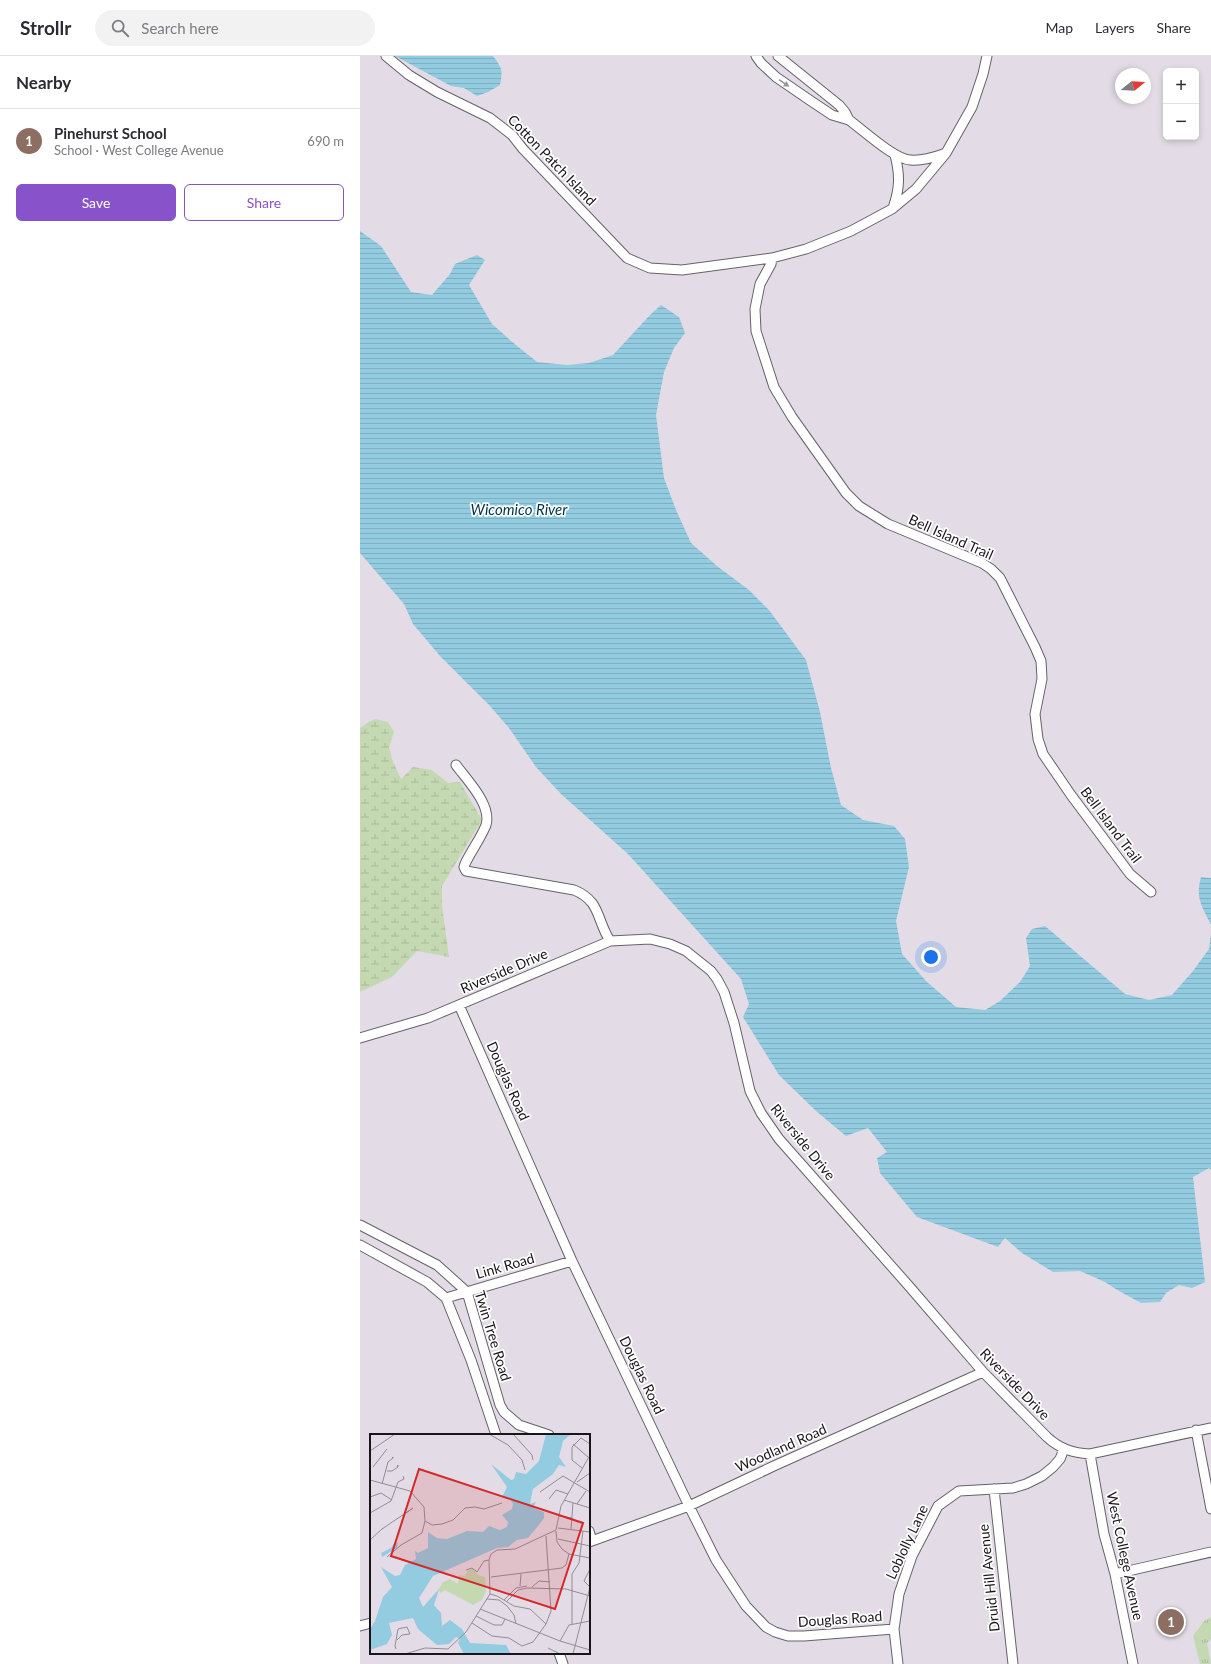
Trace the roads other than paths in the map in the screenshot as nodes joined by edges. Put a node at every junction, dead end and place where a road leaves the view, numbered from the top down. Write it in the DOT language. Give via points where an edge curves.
graph roads {
  1 [pos="386,56"];
  2 [pos="756,56"];
  3 [pos="778,56"];
  4 [pos="987,56"];
  5 [pos="849,120"];
  6 [pos="946,153"];
  7 [pos="895,155"];
  8 [pos="892,209"];
  9 [pos="772,258"];
  10 [pos="456,765"];
  11 [pos="1151,892"];
  12 [pos="610,940"];
  13 [pos="460,1005"];
  14 [pos="360,1038"];
  15 [pos="360,1225"];
  16 [pos="360,1245"];
  17 [pos="572,1261"];
  18 [pos="467,1292"];
  19 [pos="446,1298"];
  20 [pos="983,1372"];
  21 [pos="1211,1428"];
  22 [pos="1196,1430"];
  23 [pos="496,1434"];
  24 [pos="546,1434"];
  25 [pos="1064,1449"];
  26 [pos="1090,1454"];
  27 [pos="994,1489"];
  28 [pos="689,1506"];
  29 [pos="1211,1509"];
  30 [pos="591,1542"];
  31 [pos="1211,1552"];
  32 [pos="1115,1574"];
  33 [pos="370,1623"];
  34 [pos="360,1626"];
  35 [pos="894,1629"];
  36 [pos="559,1654"];
  37 [pos="563,1664"];
  38 [pos="898,1664"];
  39 [pos="1012,1664"];
  40 [pos="1132,1664"];
  1 -- 9 [label="street, Cotton Patch Island" via="409,75 490,118 512,135 627,258 650,268 682,270"];
  2 -- 5 [label="street, one-way" via="776,77 832,115"];
  3 -- 5 [label="street" via="839,105"];
  4 -- 6 [label="street" via="972,108"];
  5 -- 7 [label="street"];
  6 -- 7 [label="street" via="926,159 909,160"];
  6 -- 8 [label="street" via="916,189"];
  7 -- 8 [label="street" via="899,174 898,195"];
  8 -- 9 [label="street" via="851,231 806,249"];
  9 -- 11 [label="street, Bell Island Trail" via="760,284 755,309 756,331 774,386 792,417 846,494 859,506 888,524 982,563 1000,578 1041,661 1042,679 1035,714 1043,754 1130,874"];
  10 -- 12 [label="street" via="487,810 486,825 464,868 468,871 584,894 592,901"];
  12 -- 13 [label="street, Riverside Drive"];
  12 -- 20 [label="street, Riverside Drive" via="650,939 670,944 686,951 711,971 724,992 750,1091 760,1113 779,1139"];
  13 -- 14 [label="street, Riverside Drive" via="428,1018"];
  13 -- 17 [label="street, Douglas Road"];
  15 -- 18 [label="street, Twin Tree Road" via="437,1265"];
  16 -- 19 [label="street" via="427,1282"];
  17 -- 18 [label="street, Link Road"];
  17 -- 28 [label="street, Douglas Road"];
  18 -- 19 [label="street, Link Road"];
  18 -- 24 [label="street, Twin Tree Road" via="500,1405 519,1425"];
  19 -- 23 [label="street" via="471,1360"];
  20 -- 25 [label="street, Riverside Drive" via="1047,1437"];
  20 -- 28 [label="street, Woodland Road"];
  21 -- 22 [label="street, Riverside Drive"];
  22 -- 26 [label="street, Riverside Drive"];
  22 -- 29 [label="street"];
  25 -- 26 [label="street, Riverside Drive"];
  25 -- 27 [label="street, Loblolly Lane" via="1056,1463 1042,1476 1012,1488"];
  26 -- 32 [label="street, West College Avenue" via="1104,1534"];
  27 -- 35 [label="street, Loblolly Lane" via="959,1491 938,1506 912,1556 898,1594"];
  27 -- 39 [label="street, Druid Hill Avenue"];
  28 -- 30 [label="street, Woodland Road"];
  28 -- 35 [label="street, Douglas Road" via="716,1560 746,1606 766,1627 788,1636"];
  31 -- 32 [label="street"];
  32 -- 40 [label="street, West College Avenue"];
  33 -- 34 [label="street"];
  35 -- 38 [label="street, Loblolly Lane"];
  36 -- 37 [label="street"];
}
